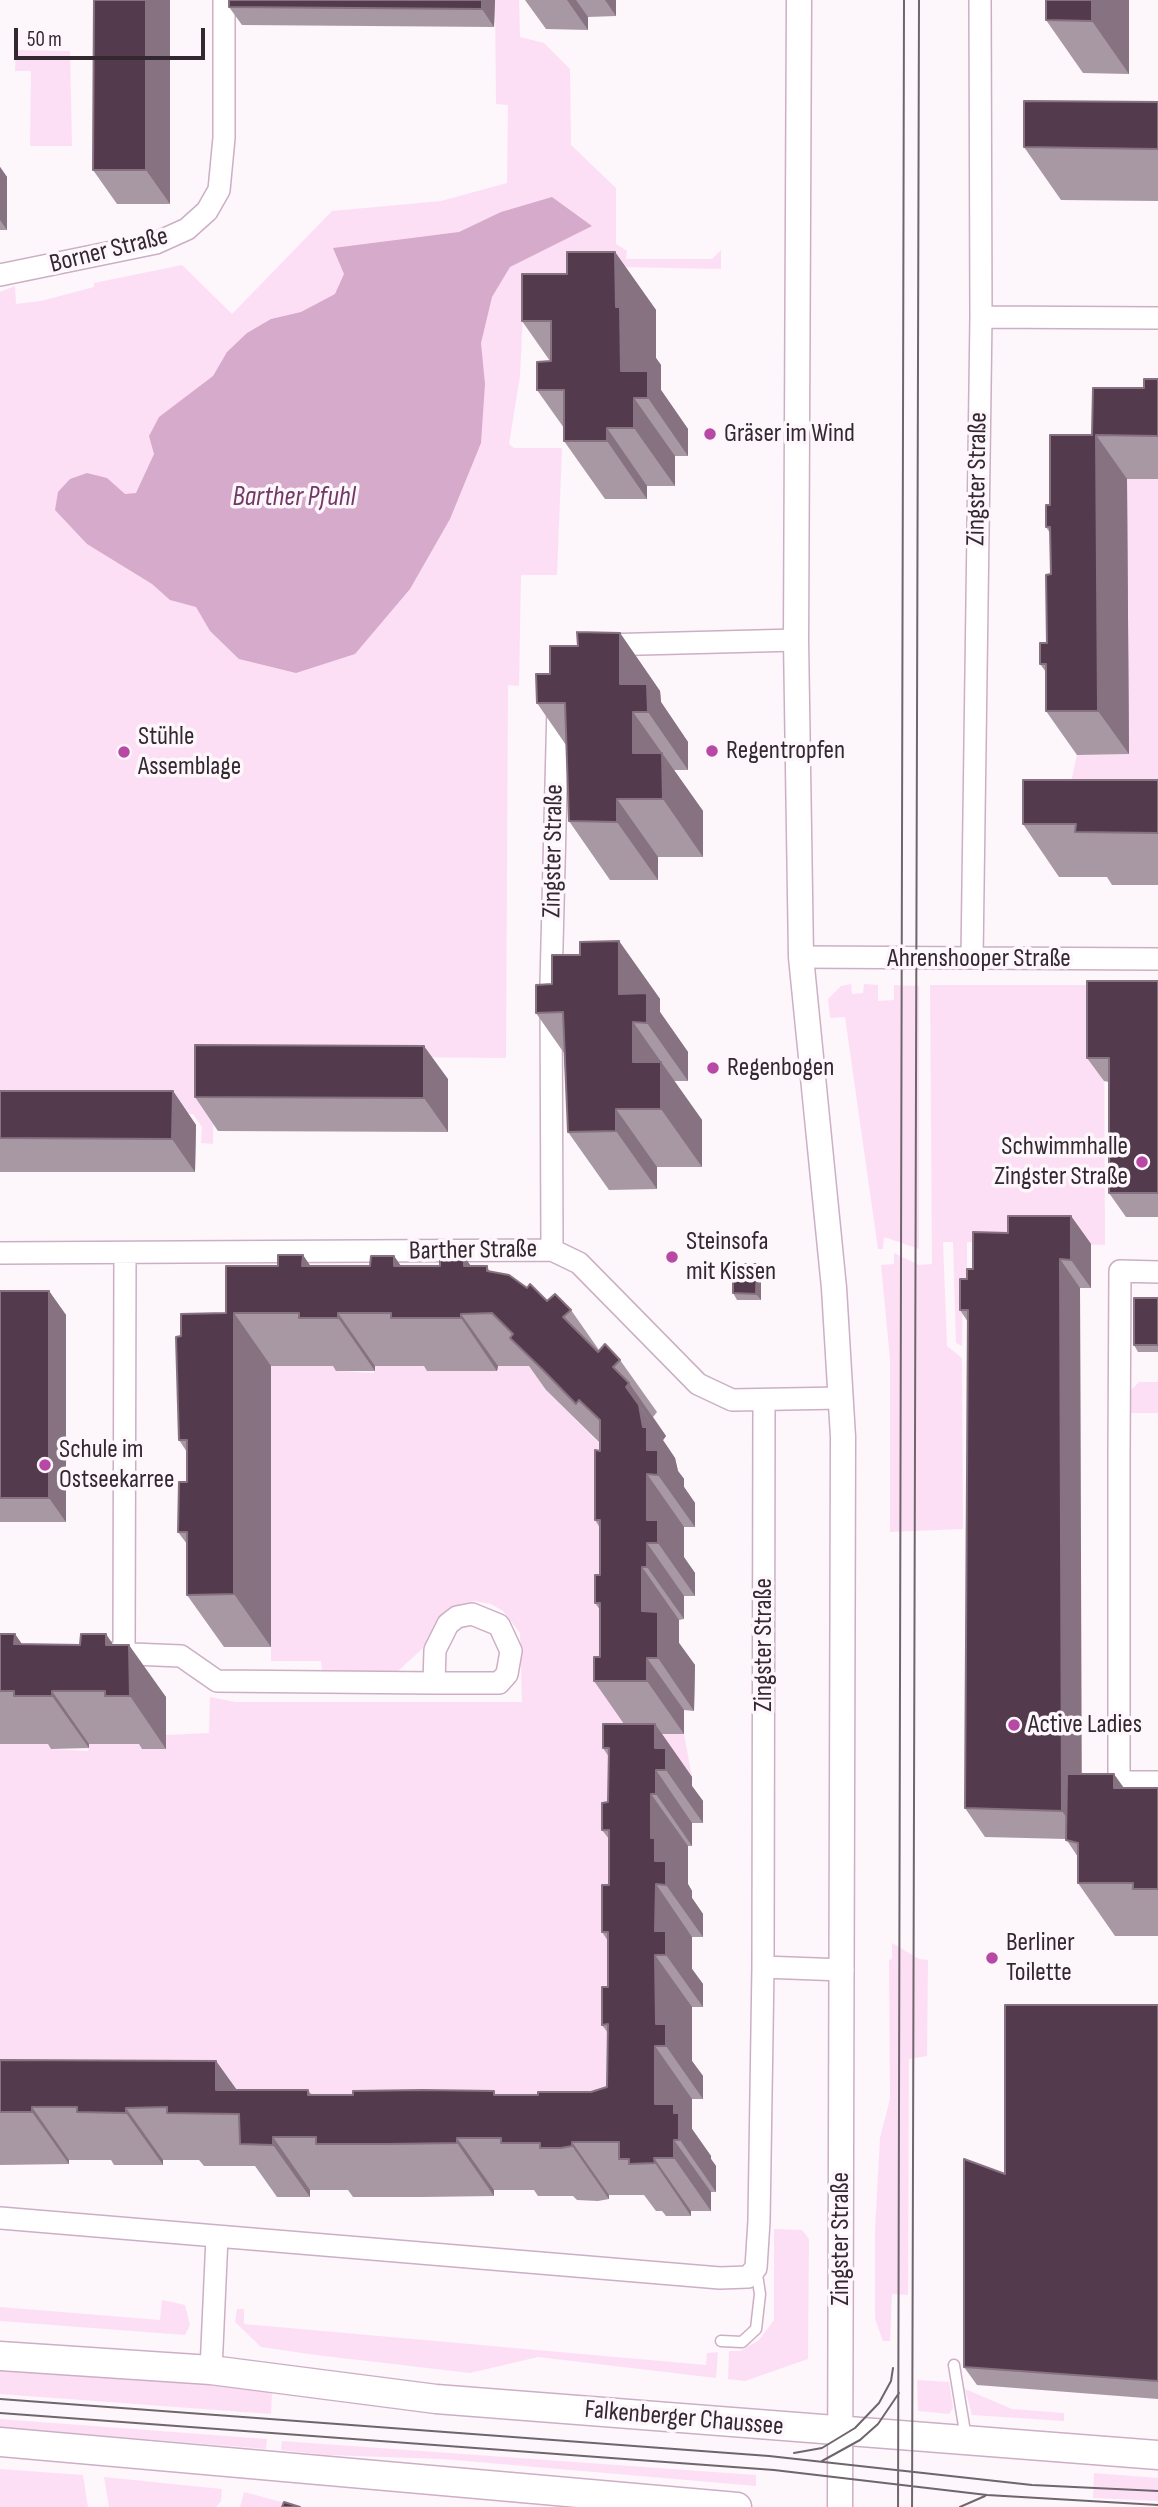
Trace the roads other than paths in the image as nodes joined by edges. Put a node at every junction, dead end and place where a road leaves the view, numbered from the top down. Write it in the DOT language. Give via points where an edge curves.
graph roads {
  1 [pos="224,0"];
  2 [pos="799,0"];
  3 [pos="980,0"];
  4 [pos="0,275"];
  5 [pos="981,317"];
  6 [pos="1158,318"];
  7 [pos="796,640"];
  8 [pos="587,645"];
  9 [pos="558,681"];
  10 [pos="801,957"];
  11 [pos="972,958"];
  12 [pos="1158,959"];
  13 [pos="552,1250"];
  14 [pos="0,1253"];
  15 [pos="125,1254"];
  16 [pos="1158,1272"];
  17 [pos="841,1398"];
  18 [pos="764,1401"];
  19 [pos="83,1653"];
  20 [pos="124,1653"];
  21 [pos="434,1683"];
  22 [pos="1158,1782"];
  23 [pos="763,1967"];
  24 [pos="843,1970"];
  25 [pos="0,2218"];
  26 [pos="217,2236"];
  27 [pos="756,2268"];
  28 [pos="721,2341"];
  29 [pos="0,2356"];
  30 [pos="954,2365"];
  31 [pos="211,2370"];
  32 [pos="839,2432"];
  33 [pos="966,2441"];
  34 [pos="0,2442"];
  35 [pos="1158,2455"];
  36 [pos="737,2507"];
  37 [pos="840,2507"];
  1 -- 4 [label="street, Borner Straße" via="222,158 219,190 207,211 187,229 156,243"];
  2 -- 7 [label="street, Zingster Straße"];
  3 -- 5 [label="street, Zingster Straße"];
  5 -- 6 [label="street"];
  5 -- 11 [label="street, Zingster Straße"];
  7 -- 8 [label="street"];
  7 -- 10 [label="street, Zingster Straße"];
  9 -- 13 [label="street, Zingster Straße" via="551,984"];
  10 -- 11 [label="street, Ahrenshooper Straße"];
  10 -- 17 [label="street, Zingster Straße"];
  11 -- 12 [label="street, Ahrenshooper Straße"];
  13 -- 15 [label="street, Barther Straße"];
  13 -- 18 [label="street, Barther Straße" via="579,1263 698,1384 732,1400"];
  14 -- 15 [label="street, Barther Straße"];
  15 -- 20 [label="street"];
  16 -- 22 [label="street" via="1120,1271 1119,1782"];
  17 -- 18 [label="street"];
  17 -- 24 [label="street, Zingster Straße"];
  18 -- 23 [label="street, Zingster Straße"];
  19 -- 20 [label="street"];
  20 -- 21 [label="street" via="181,1656 217,1681"];
  23 -- 24 [label="street"];
  23 -- 27 [label="street, Zingster Straße"];
  24 -- 32 [label="street, Zingster Straße"];
  25 -- 26 [label="street"];
  26 -- 27 [label="street" via="733,2279 748,2277"];
  26 -- 31 [label="street"];
  27 -- 28 [label="lane" via="760,2294 756,2329 741,2342"];
  29 -- 31 [label="main road, Falkenberger Chaussee"];
  30 -- 33 [label="lane"];
  31 -- 32 [label="main road, Falkenberger Chaussee" via="436,2399"];
  32 -- 33 [label="main road, Falkenberger Chaussee"];
  32 -- 37 [label="street, Zingster Straße"];
  33 -- 35 [label="main road, Falkenberger Chaussee"];
  34 -- 36 [label="main road"];
}
